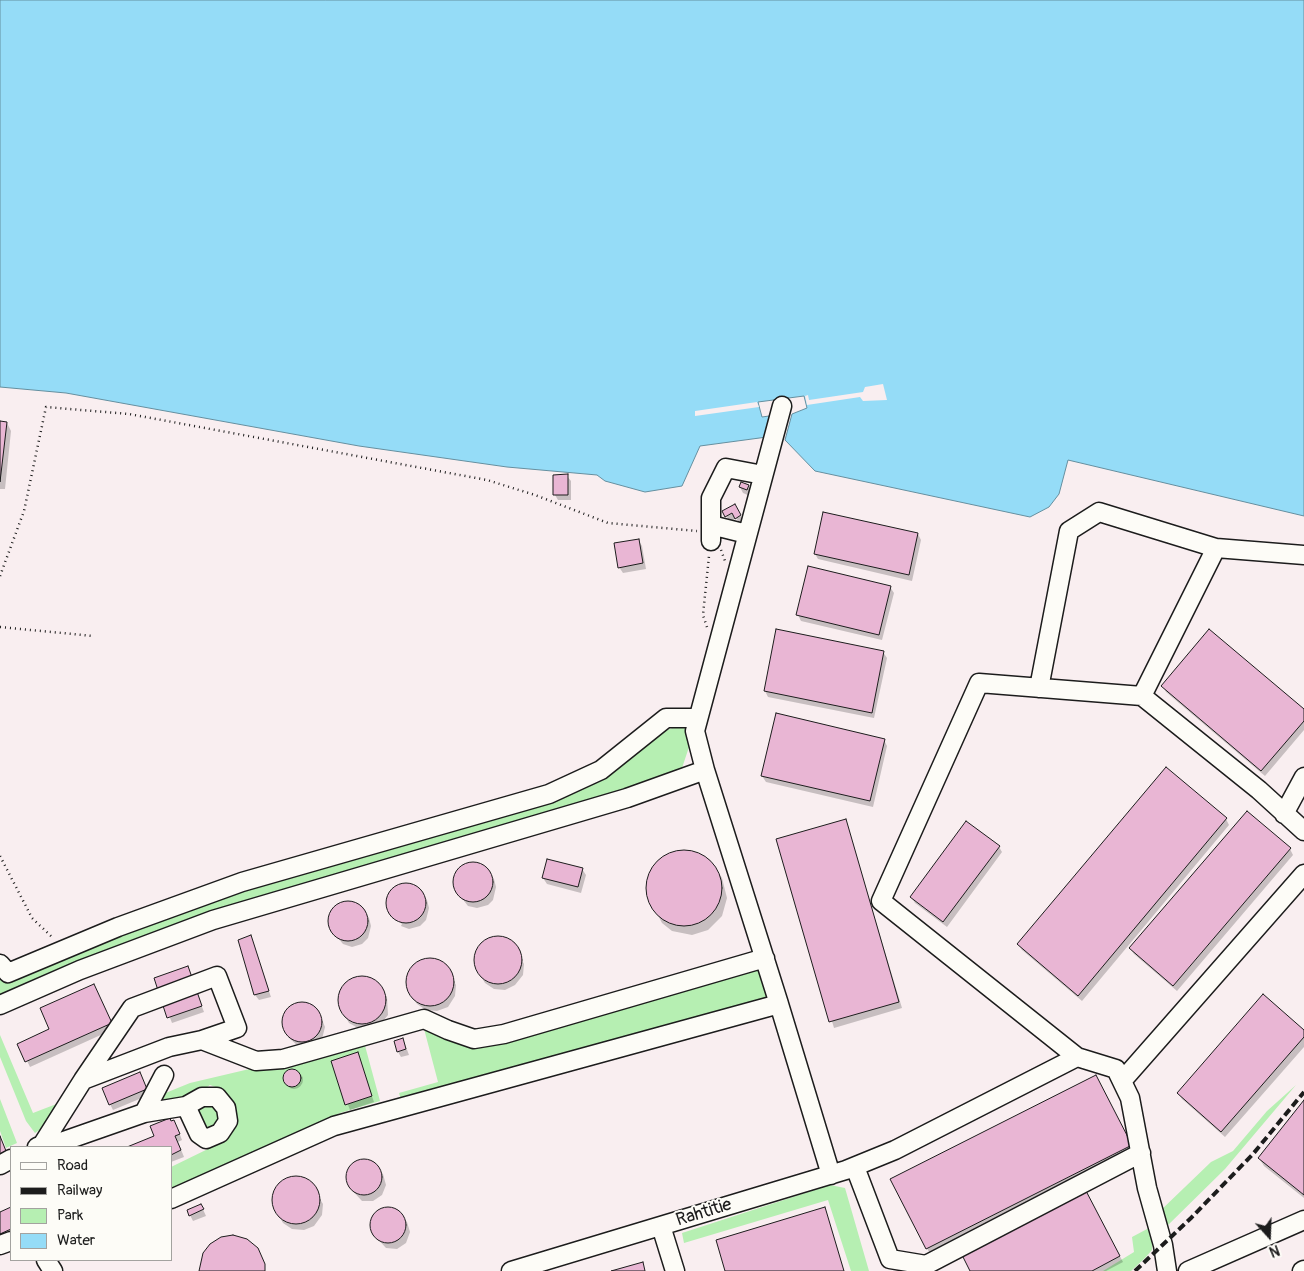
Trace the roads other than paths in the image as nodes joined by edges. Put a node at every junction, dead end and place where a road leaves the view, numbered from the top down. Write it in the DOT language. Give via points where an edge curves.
graph roads {
  1 [pos="782,406"];
  2 [pos="764,475"];
  3 [pos="747,534"];
  4 [pos="1216,548"];
  5 [pos="1304,555"];
  6 [pos="1039,688"];
  7 [pos="1142,696"];
  8 [pos="698,718"];
  9 [pos="705,770"];
  10 [pos="1304,777"];
  11 [pos="1284,814"];
  12 [pos="1304,831"];
  13 [pos="1304,874"];
  14 [pos="765,958"];
  15 [pos="0,964"];
  16 [pos="779,1004"];
  17 [pos="0,1005"];
  18 [pos="202,1040"];
  19 [pos="1077,1057"];
  20 [pos="164,1075"];
  21 [pos="83,1080"];
  22 [pos="1122,1081"];
  23 [pos="186,1106"];
  24 [pos="144,1113"];
  25 [pos="54,1126"];
  26 [pos="67,1144"];
  27 [pos="39,1146"];
  28 [pos="1141,1153"];
  29 [pos="855,1167"];
  30 [pos="831,1175"];
  31 [pos="172,1199"];
  32 [pos="1304,1220"];
  33 [pos="660,1226"];
  34 [pos="928,1268"];
  35 [pos="511,1271"];
  36 [pos="674,1271"];
  37 [pos="1167,1271"];
  38 [pos="1188,1271"];
  1 -- 2 [label="street"];
  2 -- 3 [label="street"];
  2 -- 3 [label="street" via="726,468 711,498 711,533"];
  3 -- 8 [label="street"];
  4 -- 5 [label="street"];
  4 -- 6 [label="street" via="1099,512 1069,531"];
  4 -- 7 [label="street"];
  6 -- 7 [label="street"];
  6 -- 19 [label="street" via="979,683 881,901"];
  7 -- 11 [label="street"];
  8 -- 9 [label="street" via="695,731"];
  8 -- 15 [label="street" via="666,718 600,770 549,794 242,882 118,927 8,973"];
  9 -- 14 [label="street"];
  9 -- 17 [label="street" via="628,798 213,920 80,970"];
  10 -- 11 [label="street"];
  11 -- 12 [label="street"];
  13 -- 22 [label="street"];
  14 -- 16 [label="street"];
  14 -- 18 [label="street" via="504,1034 474,1039 424,1019 283,1059 256,1062"];
  16 -- 30 [label="street"];
  16 -- 31 [label="street" via="334,1126"];
  18 -- 21 [label="street" via="169,1047"];
  18 -- 21 [label="street" via="236,1028 217,976 132,1008"];
  19 -- 22 [label="street" via="1116,1069"];
  19 -- 29 [label="street, Rahtitie" via="895,1150"];
  20 -- 24 [label="street"];
  21 -- 25 [label="street"];
  22 -- 28 [label="street" via="1130,1098"];
  23 -- 24 [label="street"];
  24 -- 26 [label="street"];
  25 -- 26 [label="street"];
  25 -- 27 [label="street"];
  26 -- 27 [label="street"];
  28 -- 34 [label="street"];
  28 -- 37 [label="street"];
  29 -- 30 [label="street, Rahtitie"];
  29 -- 34 [label="street" via="890,1260"];
  30 -- 33 [label="street, Rahtitie"];
  32 -- 38 [label="street"];
  33 -- 35 [label="street, Rahtitie"];
  33 -- 36 [label="street"];
}
